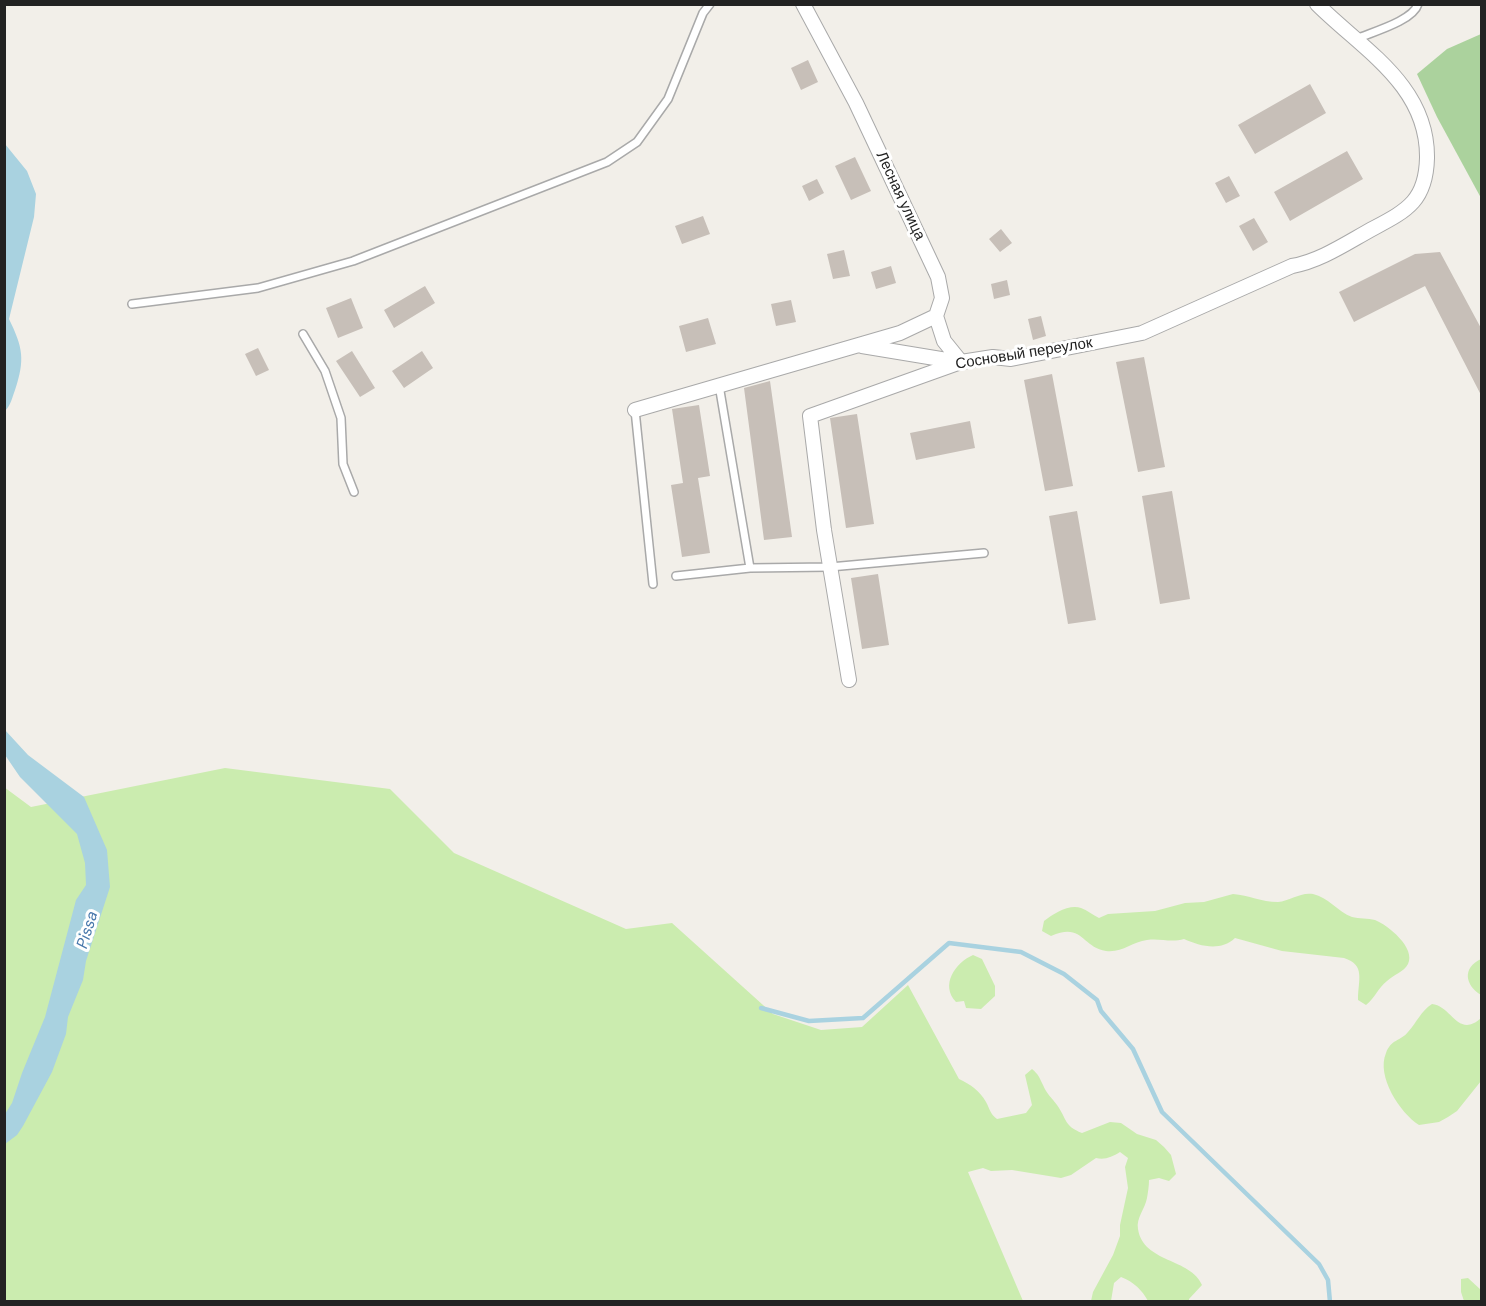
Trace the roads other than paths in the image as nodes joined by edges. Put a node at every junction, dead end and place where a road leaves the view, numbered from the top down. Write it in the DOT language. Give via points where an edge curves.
graph roads {
  1 [pos="710,4"];
  2 [pos="803,4"];
  3 [pos="1317,4"];
  4 [pos="1418,4"];
  5 [pos="1356,39"];
  6 [pos="132,304"];
  7 [pos="936,316"];
  8 [pos="303,334"];
  9 [pos="857,346"];
  10 [pos="961,362"];
  11 [pos="719,385"];
  12 [pos="635,410"];
  13 [pos="354,492"];
  14 [pos="984,553"];
  15 [pos="830,567"];
  16 [pos="750,568"];
  17 [pos="676,576"];
  18 [pos="653,584"];
  19 [pos="849,680"];
  1 -- 6 [label="lane" via="668,99 637,142 608,162 353,261 258,288"];
  2 -- 7 [label="street, Лесная улица" via="856,102 938,277 942,298"];
  3 -- 5 [label="street"];
  4 -- 5 [label="lane" via="1407,17"];
  5 -- 10 [label="street, Сосновый переулок" via="1402,84 1414,103 1426,138 1426,174 1420,194 1410,207 1309,263 1292,266 1171,321 1121,338 1011,359 993,357"];
  7 -- 9 [label="street" via="900,333"];
  7 -- 10 [label="street" via="944,341"];
  8 -- 13 [label="lane" via="325,371 342,418 343,464"];
  9 -- 10 [label="street"];
  9 -- 11 [label="street"];
  10 -- 15 [label="street, Сосновый переулок" via="810,416"];
  11 -- 12 [label="street"];
  11 -- 16 [label="lane"];
  12 -- 18 [label="lane"];
  14 -- 15 [label="lane"];
  15 -- 16 [label="lane"];
  15 -- 19 [label="street, Сосновый переулок"];
  16 -- 17 [label="lane"];
}
